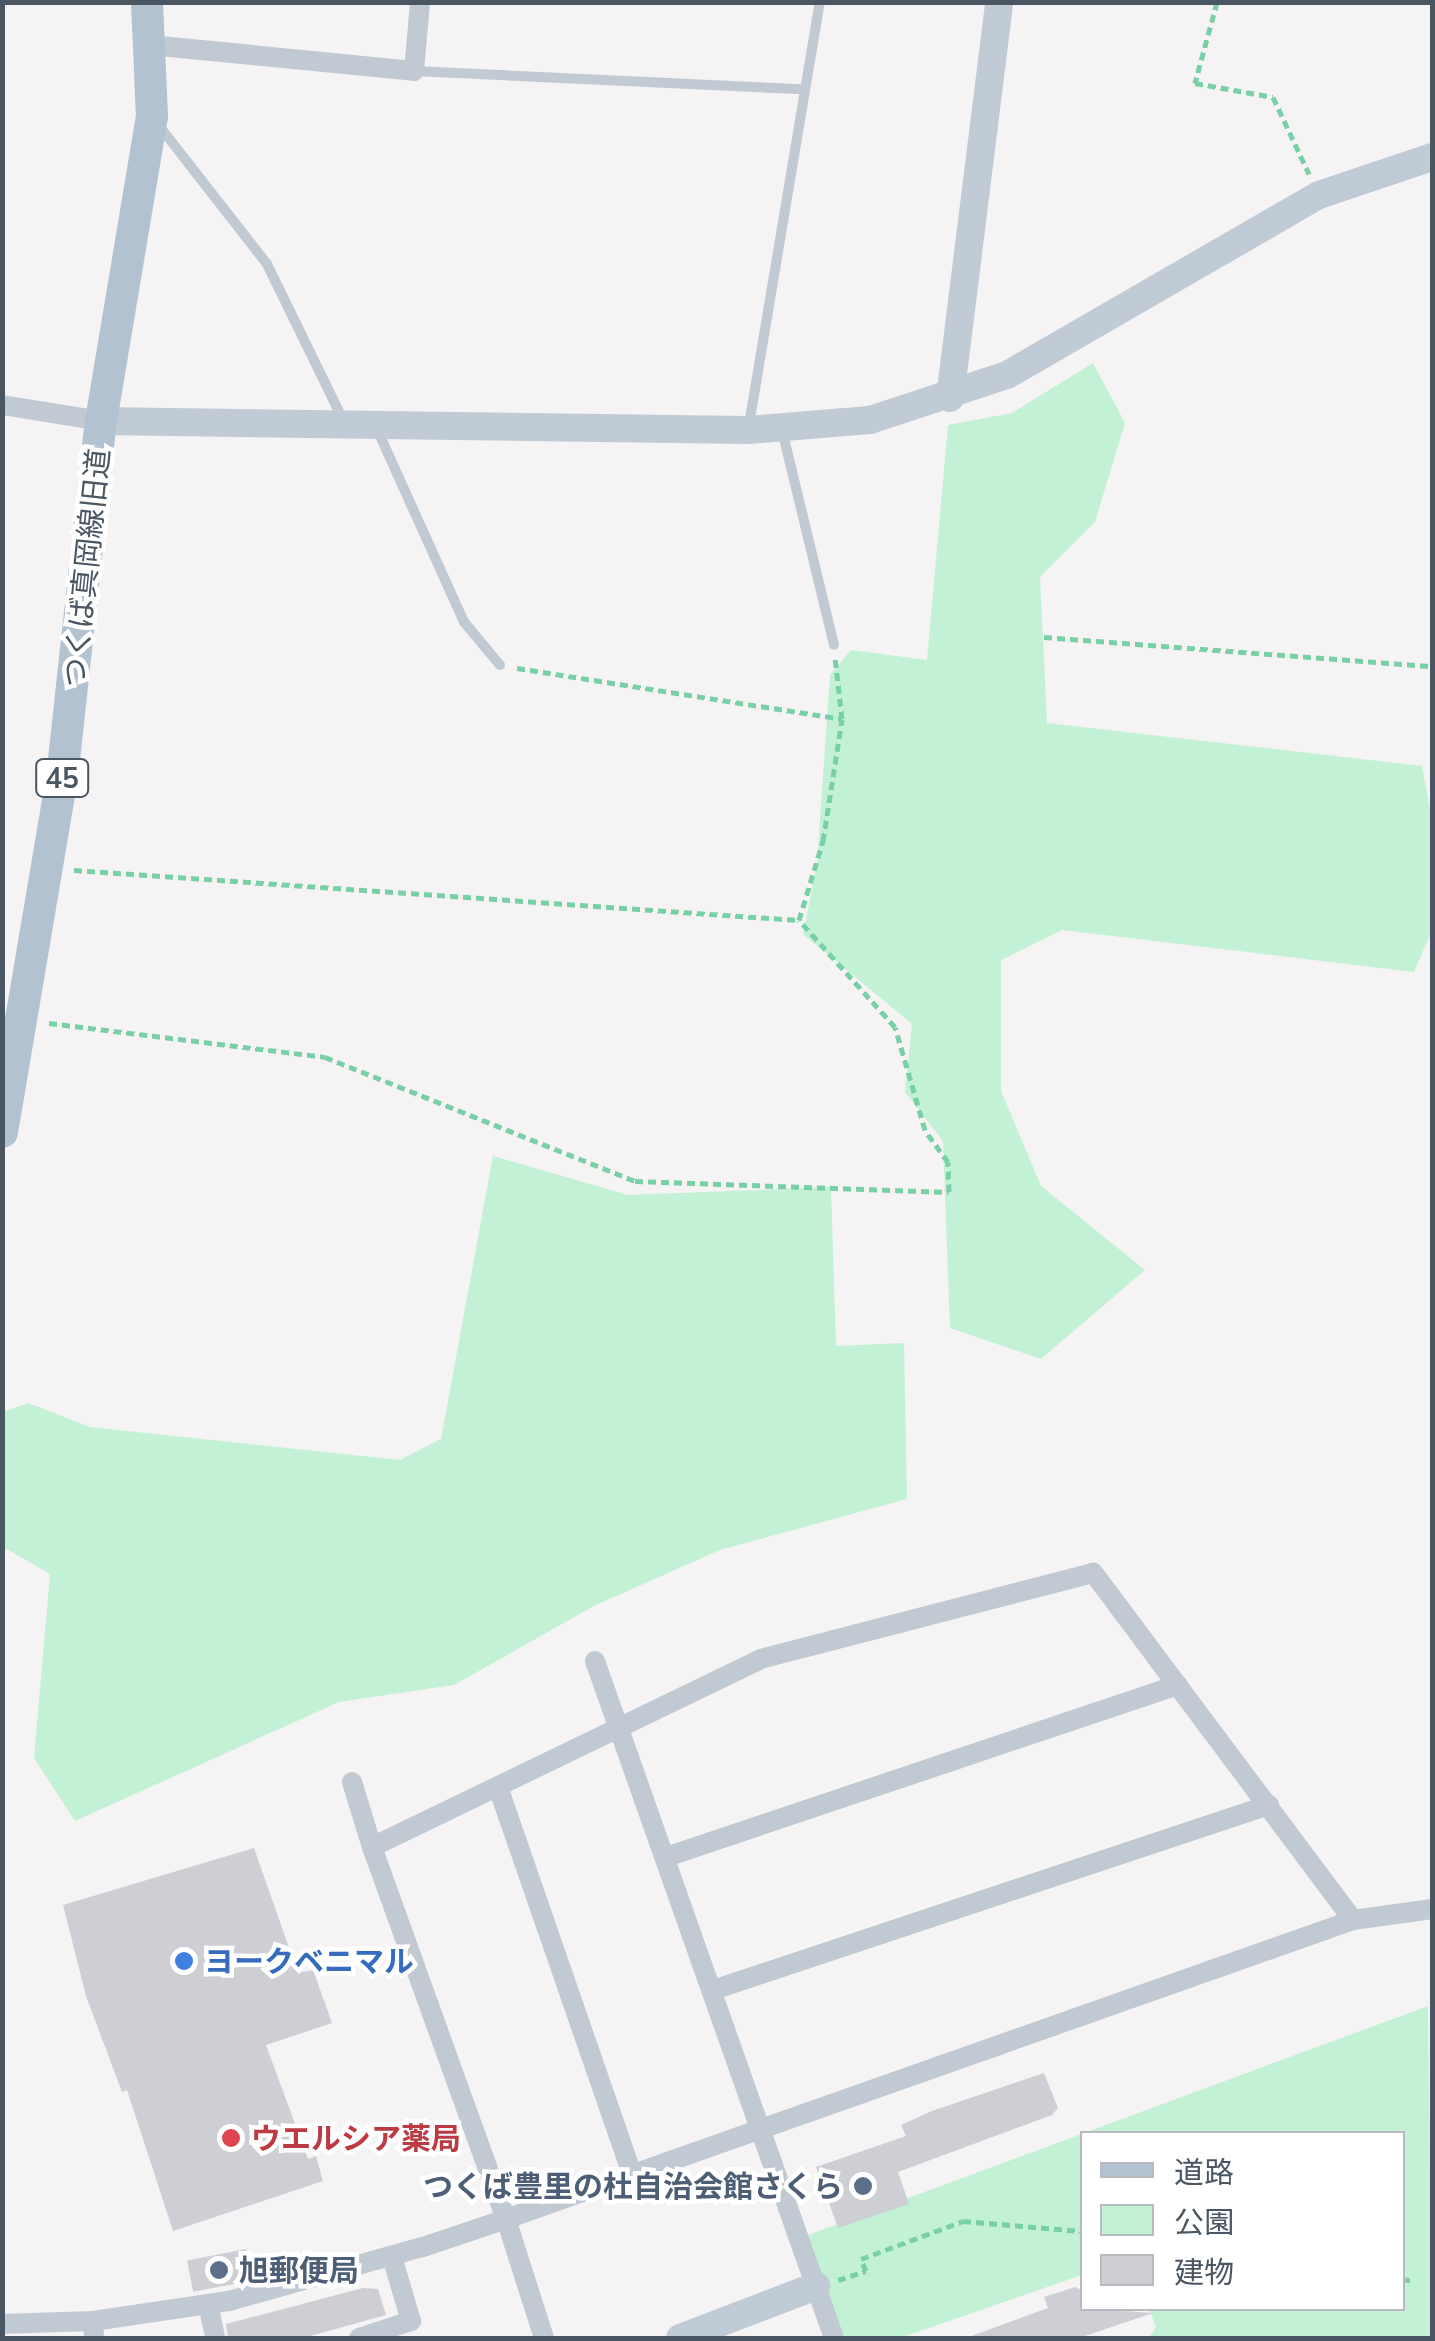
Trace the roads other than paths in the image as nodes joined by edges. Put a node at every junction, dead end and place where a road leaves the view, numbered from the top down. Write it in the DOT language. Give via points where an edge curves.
graph roads {
  1 [pos="147,2"];
  2 [pos="420,2"];
  3 [pos="820,2"];
  4 [pos="999,2"];
  5 [pos="150,45"];
  6 [pos="414,71"];
  7 [pos="802,89"];
  8 [pos="152,117"];
  9 [pos="1432,157"];
  10 [pos="950,398"];
  11 [pos="2,405"];
  12 [pos="102,421"];
  13 [pos="346,426"];
  14 [pos="375,426"];
  15 [pos="782,429"];
  16 [pos="748,430"];
  17 [pos="834,645"];
  18 [pos="500,665"];
  19 [pos="14,1017"];
  20 [pos="2,1132"];
  21 [pos="595,1661"];
  22 [pos="1178,1686"];
  23 [pos="620,1729"];
  24 [pos="352,1782"];
  25 [pos="498,1787"];
  26 [pos="1269,1805"];
  27 [pos="372,1847"];
  28 [pos="666,1857"];
  29 [pos="1432,1909"];
  30 [pos="1353,1920"];
  31 [pos="714,1990"];
  32 [pos="760,2129"];
  33 [pos="632,2174"];
  34 [pos="506,2219"];
  35 [pos="392,2257"];
  36 [pos="816,2286"];
  37 [pos="208,2304"];
  38 [pos="2,2324"];
  39 [pos="94,2330"];
  40 [pos="215,2338"];
  41 [pos="359,2338"];
  42 [pos="544,2338"];
  43 [pos="680,2338"];
  44 [pos="834,2338"];
  1 -- 5 [label="main road, つくば真岡線旧道 / 45"];
  2 -- 6 [label="street"];
  3 -- 7 [label="lane"];
  4 -- 10 [label="street"];
  5 -- 6 [label="street"];
  5 -- 8 [label="main road, つくば真岡線旧道 / 45"];
  6 -- 7 [label="lane"];
  7 -- 16 [label="lane"];
  8 -- 12 [label="main road, つくば真岡線旧道 / 45"];
  8 -- 13 [label="lane" via="268,264"];
  9 -- 10 [label="street" via="1319,195 1055,350"];
  10 -- 15 [label="street" via="870,420"];
  11 -- 12 [label="street"];
  12 -- 13 [label="street"];
  12 -- 19 [label="main road, つくば真岡線旧道 / 45" via="48,869"];
  13 -- 14 [label="street"];
  14 -- 16 [label="street"];
  14 -- 18 [label="lane" via="464,622"];
  15 -- 16 [label="street"];
  15 -- 17 [label="lane"];
  19 -- 20 [label="main road, つくば真岡線旧道 / 45"];
  21 -- 23 [label="street"];
  22 -- 23 [label="street" via="1093,1573 761,1659"];
  22 -- 26 [label="street"];
  22 -- 28 [label="street"];
  23 -- 25 [label="street"];
  23 -- 28 [label="street"];
  24 -- 27 [label="street"];
  25 -- 27 [label="street"];
  25 -- 33 [label="street"];
  26 -- 30 [label="street"];
  26 -- 31 [label="street"];
  27 -- 34 [label="street"];
  28 -- 31 [label="street"];
  29 -- 30 [label="street"];
  30 -- 32 [label="street"];
  31 -- 32 [label="street"];
  32 -- 33 [label="street"];
  32 -- 36 [label="street"];
  33 -- 34 [label="street"];
  34 -- 35 [label="street"];
  34 -- 42 [label="street"];
  35 -- 37 [label="street"];
  35 -- 41 [label="street" via="411,2321"];
  36 -- 43 [label="street"];
  36 -- 44 [label="street"];
  37 -- 39 [label="street"];
  37 -- 40 [label="street"];
  38 -- 39 [label="street"];
}
